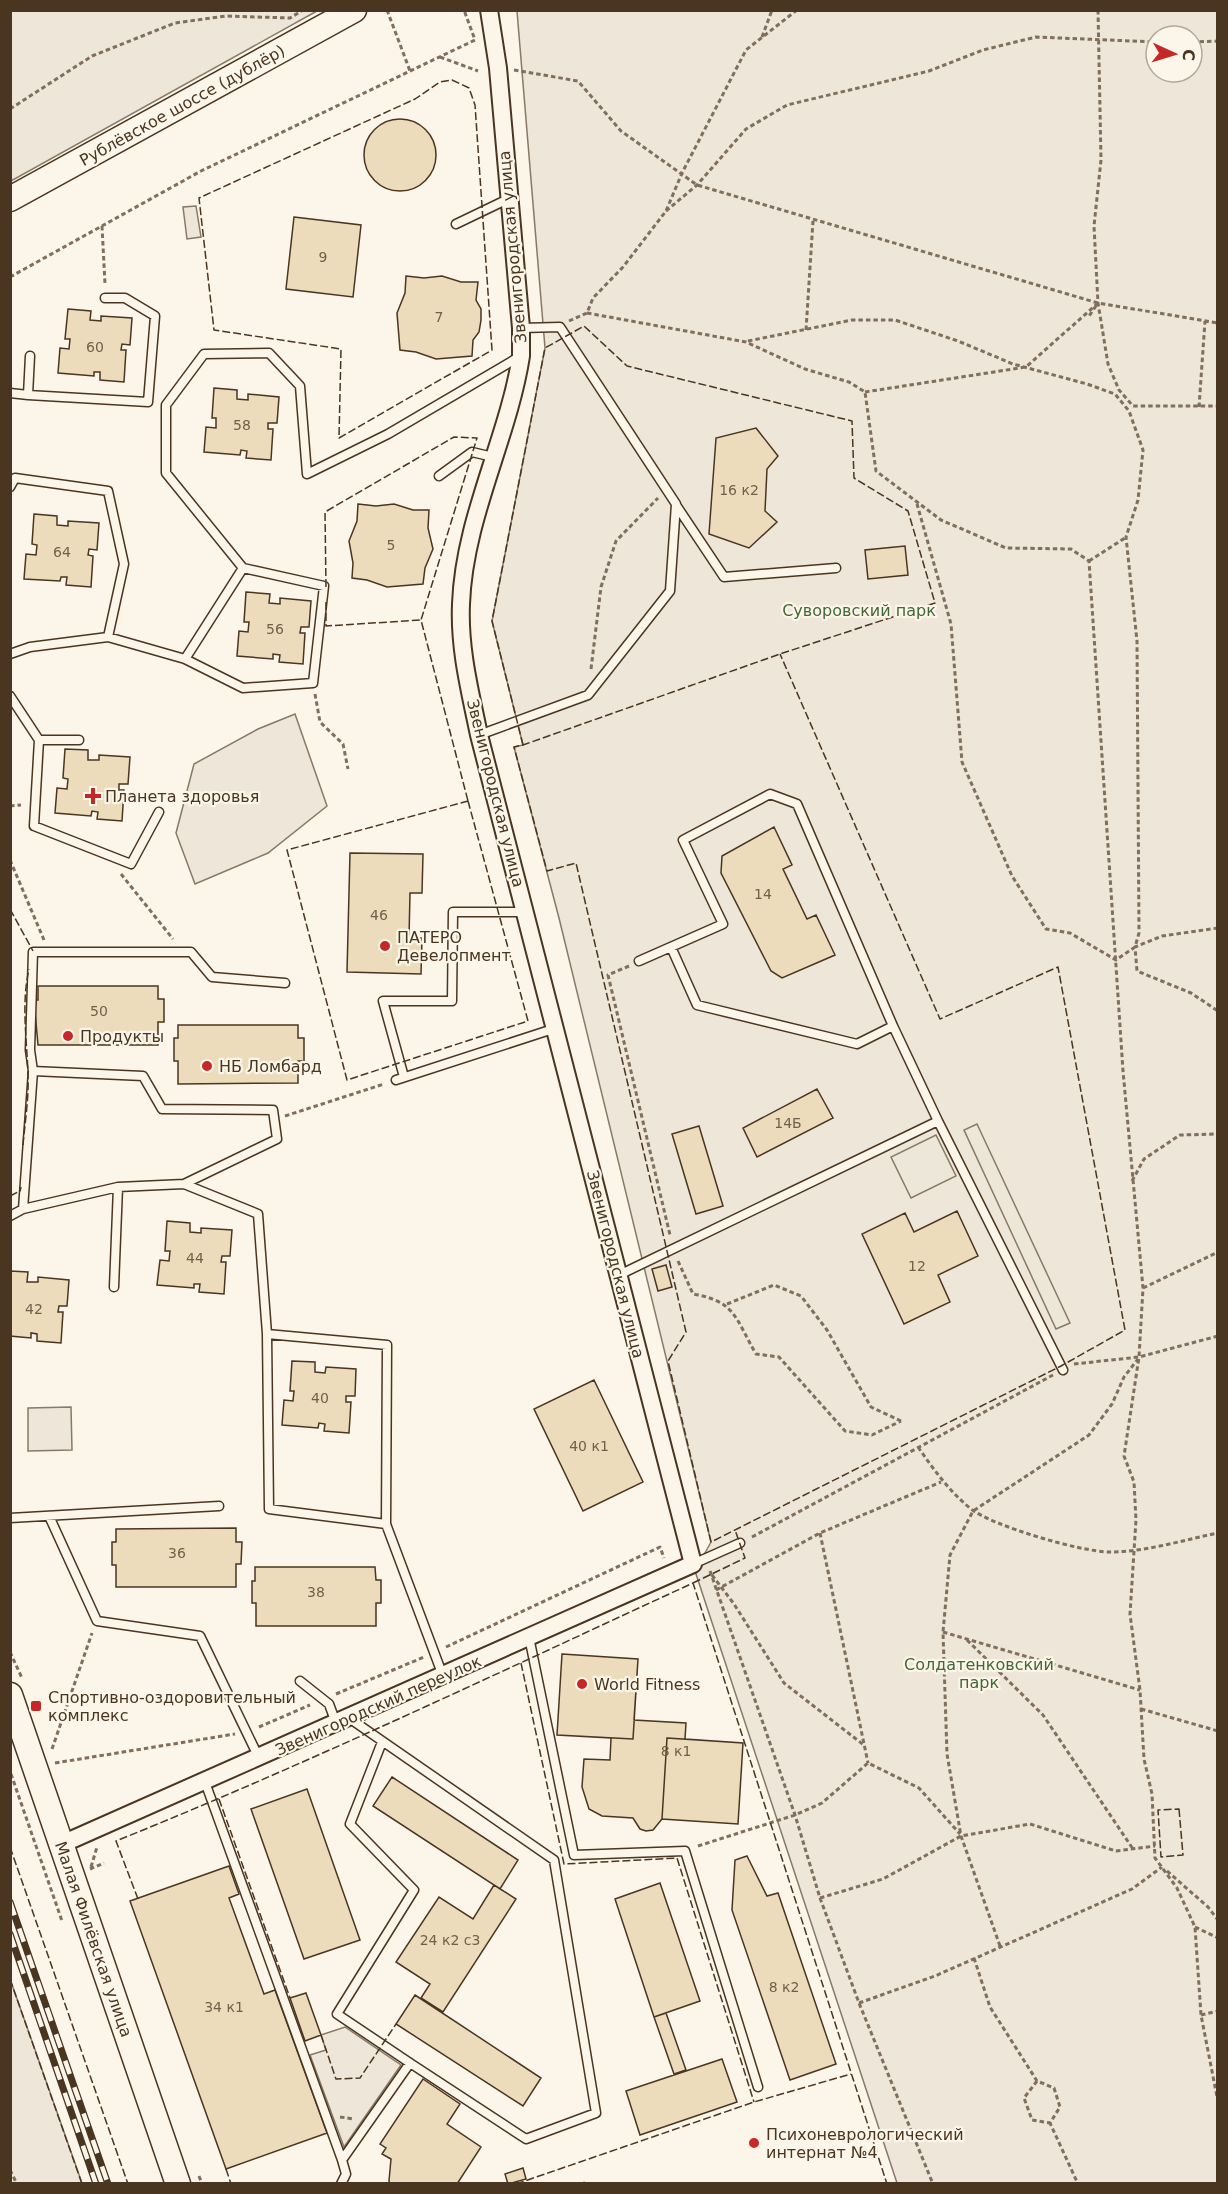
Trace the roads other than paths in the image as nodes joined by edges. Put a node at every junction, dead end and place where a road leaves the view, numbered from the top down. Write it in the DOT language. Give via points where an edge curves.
graph roads {
  1 [pos="354,10"];
  2 [pos="489,10"];
  3 [pos="10,199"];
  4 [pos="508,199"];
  5 [pos="456,224"];
  6 [pos="105,298"];
  7 [pos="521,328"];
  8 [pos="30,356"];
  9 [pos="521,356"];
  10 [pos="10,393"];
  11 [pos="28,395"];
  12 [pos="148,402"];
  13 [pos="166,405"];
  14 [pos="493,457"];
  15 [pos="439,476"];
  16 [pos="10,487"];
  17 [pos="676,504"];
  18 [pos="243,568"];
  19 [pos="836,568"];
  20 [pos="108,637"];
  21 [pos="10,654"];
  22 [pos="185,659"];
  23 [pos="10,696"];
  24 [pos="479,735"];
  25 [pos="39,740"];
  26 [pos="79,740"];
  27 [pos="159,812"];
  28 [pos="526,912"];
  29 [pos="671,947"];
  30 [pos="639,961"];
  31 [pos="285,983"];
  32 [pos="893,1026"];
  33 [pos="556,1028"];
  34 [pos="33,1071"];
  35 [pos="938,1121"];
  36 [pos="184,1184"];
  37 [pos="118,1187"];
  38 [pos="23,1209"];
  39 [pos="10,1216"];
  40 [pos="619,1275"];
  41 [pos="114,1287"];
  42 [pos="267,1334"];
  43 [pos="1063,1370"];
  44 [pos="219,1506"];
  45 [pos="49,1516"];
  46 [pos="10,1518"];
  47 [pos="386,1524"];
  48 [pos="740,1544"];
  49 [pos="700,1561"];
  50 [pos="529,1637"];
  51 [pos="442,1676"];
  52 [pos="300,1682"];
  53 [pos="10,1695"];
  54 [pos="343,1720"];
  55 [pos="382,1742"];
  56 [pos="259,1758"];
  57 [pos="205,1782"];
  58 [pos="62,1844"];
  59 [pos="410,2063"];
  60 [pos="758,2087"];
  61 [pos="342,2160"];
  62 [pos="178,2184"];
  63 [pos="341,2184"];
  1 -- 3 [label="street, Рублёвское шоссе (дублёр)"];
  2 -- 4 [label="street, Звенигородская улица" via="498,68"];
  4 -- 5 [label="lane"];
  4 -- 7 [label="street, Звенигородская улица"];
  6 -- 12 [label="lane" via="125,298 155,316"];
  7 -- 9 [label="street, Звенигородская улица"];
  7 -- 17 [label="lane" via="560,327"];
  8 -- 11 [label="lane"];
  9 -- 13 [label="lane" via="388,434 307,474 300,386 269,353 204,354"];
  9 -- 14 [label="street, Звенигородская улица"];
  10 -- 11 [label="lane"];
  11 -- 12 [label="lane"];
  12 -- 13 [label="lane"];
  13 -- 18 [label="lane" via="166,473"];
  14 -- 15 [label="lane" via="472,452"];
  14 -- 24 [label="street, Звенигородская улица" via="468,551 461,602 461,643"];
  16 -- 20 [label="lane" via="15,478 108,491 124,564"];
  17 -- 19 [label="lane" via="724,577"];
  17 -- 24 [label="lane" via="670,591 588,695"];
  18 -- 22 [label="lane"];
  18 -- 22 [label="lane" via="324,586 313,683 243,688"];
  20 -- 21 [label="lane" via="30,646"];
  20 -- 22 [label="lane"];
  23 -- 25 [label="lane"];
  24 -- 28 [label="street, Звенигородская улица"];
  25 -- 26 [label="lane"];
  25 -- 27 [label="lane" via="34,826 131,864"];
  28 -- 33 [label="street, Звенигородская улица"];
  28 -- 33 [label="lane" via="453,912 452,1001 383,1000 400,1079"];
  29 -- 30 [label="lane"];
  29 -- 32 [label="lane" via="697,1005 857,1044"];
  29 -- 32 [label="lane" via="723,924 683,840 770,794 797,804"];
  31 -- 34 [label="lane" via="212,977 191,952 33,952"];
  32 -- 35 [label="lane"];
  33 -- 40 [label="street, Звенигородская улица"];
  34 -- 36 [label="lane" via="143,1076 162,1109 273,1110 277,1139"];
  34 -- 38 [label="lane"];
  35 -- 40 [label="lane"];
  35 -- 43 [label="lane"];
  36 -- 37 [label="lane"];
  36 -- 42 [label="lane" via="258,1214"];
  37 -- 38 [label="lane"];
  37 -- 41 [label="lane"];
  38 -- 39 [label="lane"];
  40 -- 49 [label="street, Звенигородская улица"];
  42 -- 47 [label="lane" via="269,1509"];
  42 -- 47 [label="lane" via="387,1345"];
  44 -- 45 [label="lane"];
  45 -- 46 [label="lane"];
  45 -- 56 [label="lane" via="96,1621 200,1636"];
  47 -- 51 [label="lane"];
  48 -- 49 [label="lane"];
  49 -- 50 [label="street, Звенигородский переулок"];
  50 -- 51 [label="street, Звенигородский переулок"];
  50 -- 60 [label="lane" via="574,1855 685,1851"];
  51 -- 54 [label="street, Звенигородский переулок"];
  52 -- 54 [label="lane"];
  53 -- 58 [label="street, Малая Филёвская улица"];
  54 -- 55 [label="lane"];
  54 -- 56 [label="street, Звенигородский переулок"];
  55 -- 59 [label="lane" via="350,1824 414,1890 337,2014"];
  55 -- 59 [label="lane" via="554,1860 596,2113 526,2139"];
  56 -- 57 [label="street, Звенигородский переулок"];
  57 -- 58 [label="street, Звенигородский переулок"];
  57 -- 61 [label="lane"];
  58 -- 62 [label="street, Малая Филёвская улица"];
  59 -- 61 [label="lane"];
  61 -- 63 [label="lane" via="346,2174"];
}
